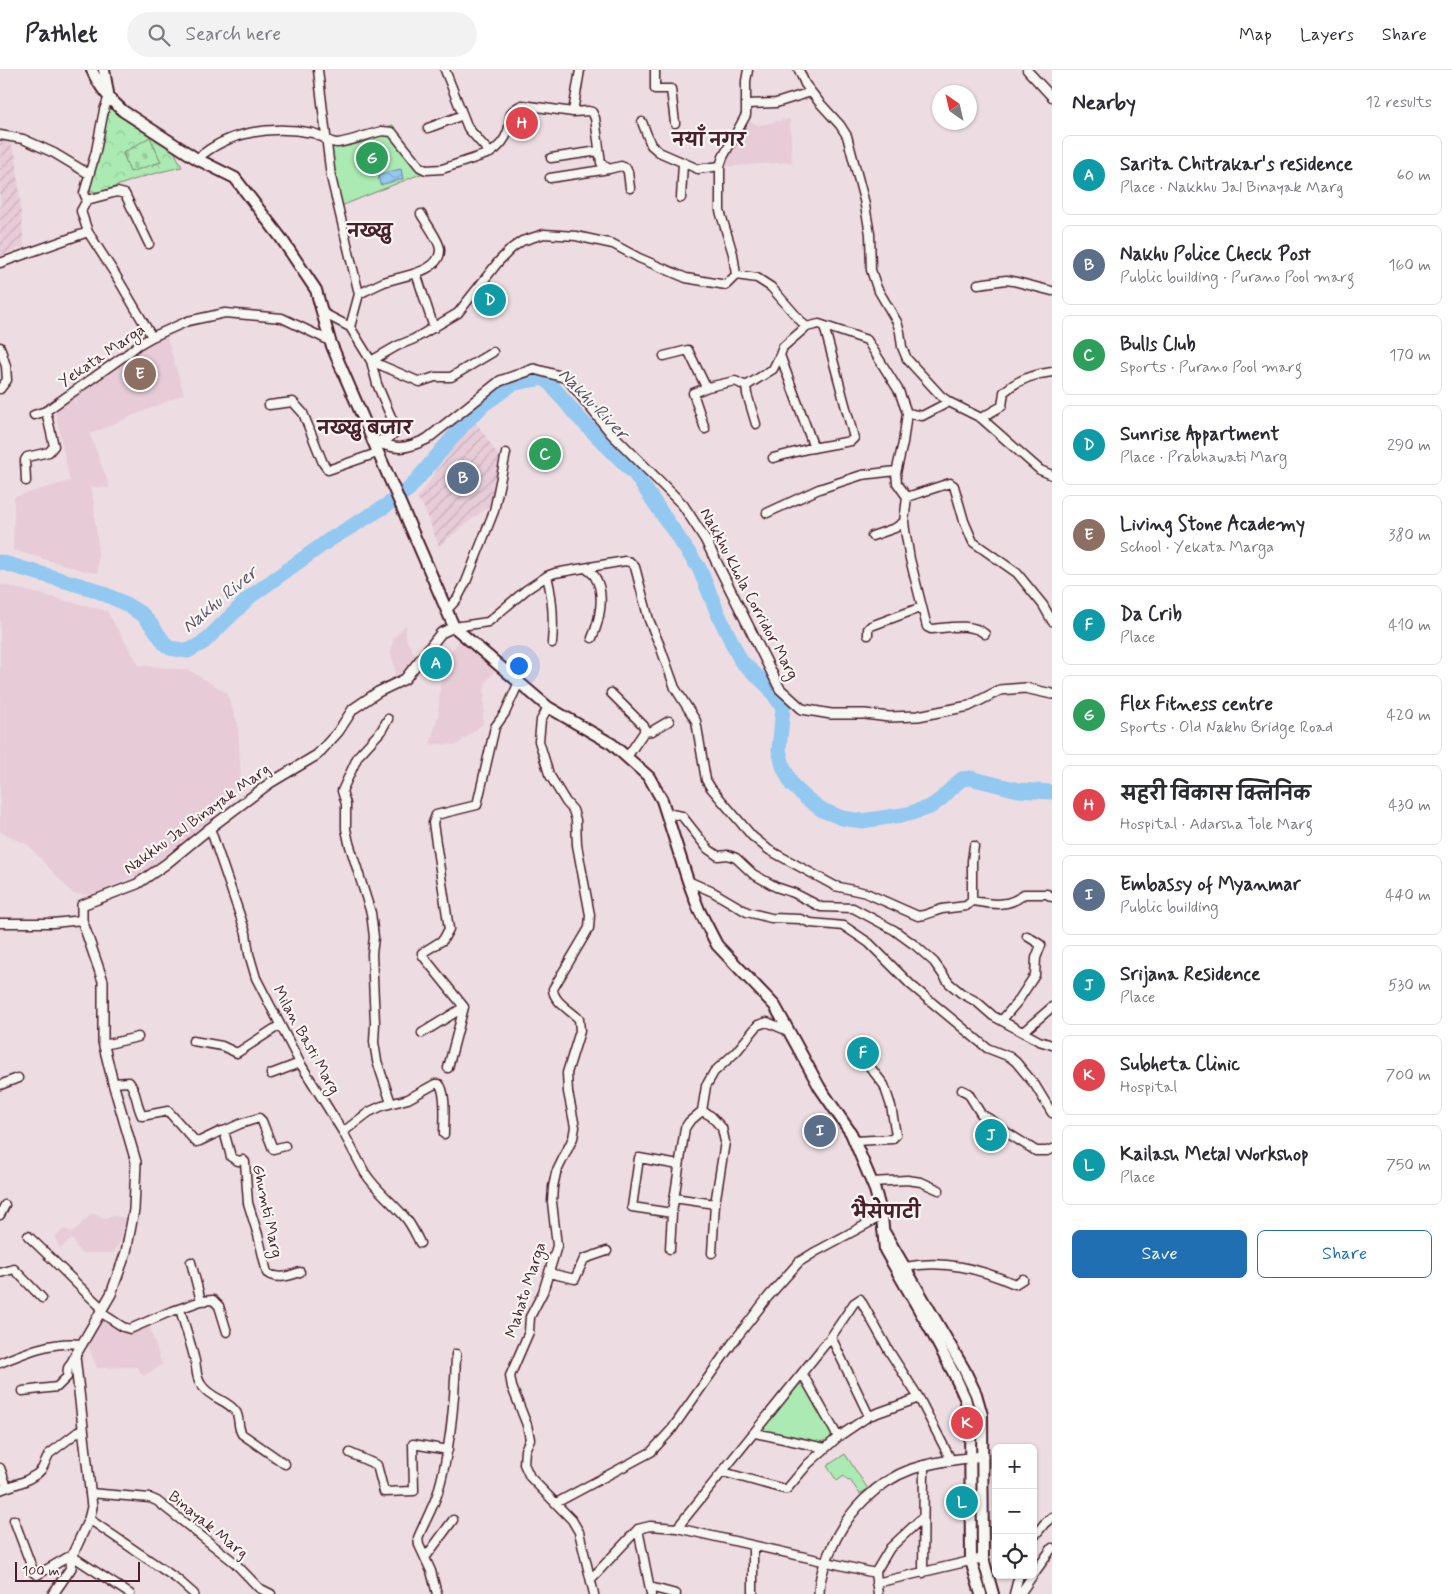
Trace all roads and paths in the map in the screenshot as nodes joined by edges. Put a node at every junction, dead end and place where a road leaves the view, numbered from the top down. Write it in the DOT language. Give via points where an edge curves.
graph roads {
  1 [pos="92,70"];
  2 [pos="104,70"];
  3 [pos="318,70"];
  4 [pos="445,70"];
  5 [pos="580,70"];
  6 [pos="655,70"];
  7 [pos="748,70"];
  8 [pos="799,70"];
  9 [pos="1027,70"];
  10 [pos="811,92"];
  11 [pos="109,96"];
  12 [pos="1052,96"];
  13 [pos="746,104"];
  14 [pos="573,112"];
  15 [pos="462,115"];
  16 [pos="642,122"];
  17 [pos="675,123"];
  18 [pos="428,128"];
  19 [pos="0,135"];
  20 [pos="325,137"];
  21 [pos="599,151"];
  22 [pos="490,153"];
  23 [pos="551,158"];
  24 [pos="197,159"];
  25 [pos="683,163"];
  26 [pos="720,166"];
  27 [pos="609,169"];
  28 [pos="89,174"];
  29 [pos="550,178"];
  30 [pos="630,188"];
  31 [pos="681,198"];
  32 [pos="87,200"];
  33 [pos="421,214"];
  34 [pos="88,232"];
  35 [pos="149,244"];
  36 [pos="0,263"];
  37 [pos="416,273"];
  38 [pos="736,275"];
  39 [pos="978,284"];
  40 [pos="1052,291"];
  41 [pos="359,294"];
  42 [pos="323,313"];
  43 [pos="824,326"];
  44 [pos="350,327"];
  45 [pos="806,327"];
  46 [pos="434,328"];
  47 [pos="152,337"];
  48 [pos="330,341"];
  49 [pos="0,347"];
  50 [pos="493,352"];
  51 [pos="780,355"];
  52 [pos="664,356"];
  53 [pos="371,361"];
  54 [pos="1052,372"];
  55 [pos="746,386"];
  56 [pos="708,388"];
  57 [pos="0,389"];
  58 [pos="949,402"];
  59 [pos="269,404"];
  60 [pos="46,411"];
  61 [pos="907,413"];
  62 [pos="34,415"];
  63 [pos="981,418"];
  64 [pos="756,424"];
  65 [pos="705,429"];
  66 [pos="372,441"];
  67 [pos="814,448"];
  68 [pos="377,453"];
  69 [pos="506,453"];
  70 [pos="773,458"];
  71 [pos="896,471"];
  72 [pos="1052,475"];
  73 [pos="26,481"];
  74 [pos="906,497"];
  75 [pos="767,513"];
  76 [pos="904,522"];
  77 [pos="872,536"];
  78 [pos="586,569"];
  79 [pos="547,576"];
  80 [pos="922,606"];
  81 [pos="446,610"];
  82 [pos="1052,621"];
  83 [pos="454,627"];
  84 [pos="985,634"];
  85 [pos="868,635"];
  86 [pos="592,638"];
  87 [pos="552,643"];
  88 [pos="519,682"];
  89 [pos="611,693"];
  90 [pos="1052,694"];
  91 [pos="548,707"];
  92 [pos="388,719"];
  93 [pos="669,722"];
  94 [pos="644,732"];
  95 [pos="627,757"];
  96 [pos="666,813"];
  97 [pos="210,828"];
  98 [pos="974,846"];
  99 [pos="688,881"];
  100 [pos="1052,896"];
  101 [pos="972,901"];
  102 [pos="82,920"];
  103 [pos="0,924"];
  104 [pos="1027,936"];
  105 [pos="464,1007"];
  106 [pos="1052,1007"];
  107 [pos="1002,1020"];
  108 [pos="280,1025"];
  109 [pos="788,1031"];
  110 [pos="1023,1032"];
  111 [pos="422,1033"];
  112 [pos="138,1037"];
  113 [pos="193,1042"];
  114 [pos="104,1045"];
  115 [pos="1052,1045"];
  116 [pos="300,1063"];
  117 [pos="870,1067"];
  118 [pos="448,1068"];
  119 [pos="272,1074"];
  120 [pos="18,1078"];
  121 [pos="113,1084"];
  122 [pos="0,1085"];
  123 [pos="962,1090"];
  124 [pos="391,1103"];
  125 [pos="702,1111"];
  126 [pos="1052,1113"];
  127 [pos="224,1131"];
  128 [pos="343,1132"];
  129 [pos="444,1134"];
  130 [pos="855,1141"];
  131 [pos="285,1146"];
  132 [pos="1052,1149"];
  133 [pos="679,1164"];
  134 [pos="872,1182"];
  135 [pos="939,1190"];
  136 [pos="674,1198"];
  137 [pos="714,1204"];
  138 [pos="5,1205"];
  139 [pos="672,1213"];
  140 [pos="0,1214"];
  141 [pos="882,1216"];
  142 [pos="883,1230"];
  143 [pos="28,1236"];
  144 [pos="420,1243"];
  145 [pos="670,1249"];
  146 [pos="607,1251"];
  147 [pos="712,1253"];
  148 [pos="192,1262"];
  149 [pos="905,1267"];
  150 [pos="300,1272"];
  151 [pos="0,1273"];
  152 [pos="549,1273"];
  153 [pos="1023,1279"];
  154 [pos="42,1298"];
  155 [pos="201,1302"];
  156 [pos="180,1309"];
  157 [pos="101,1310"];
  158 [pos="934,1324"];
  159 [pos="227,1332"];
  160 [pos="831,1337"];
  161 [pos="81,1344"];
  162 [pos="456,1354"];
  163 [pos="75,1356"];
  164 [pos="0,1363"];
  165 [pos="802,1373"];
  166 [pos="23,1391"];
  167 [pos="919,1398"];
  168 [pos="869,1416"];
  169 [pos="83,1428"];
  170 [pos="755,1433"];
  171 [pos="838,1437"];
  172 [pos="824,1448"];
  173 [pos="448,1450"];
  174 [pos="350,1453"];
  175 [pos="984,1456"];
  176 [pos="972,1457"];
  177 [pos="952,1460"];
  178 [pos="285,1464"];
  179 [pos="924,1465"];
  180 [pos="0,1468"];
  181 [pos="723,1472"];
  182 [pos="3,1489"];
  183 [pos="90,1493"];
  184 [pos="556,1503"];
  185 [pos="923,1517"];
  186 [pos="1052,1517"];
  187 [pos="89,1519"];
  188 [pos="14,1520"];
  189 [pos="452,1520"];
  190 [pos="677,1528"];
  191 [pos="638,1529"];
  192 [pos="1036,1534"];
  193 [pos="753,1546"];
  194 [pos="1052,1548"];
  195 [pos="72,1556"];
  196 [pos="425,1558"];
  197 [pos="983,1558"];
  198 [pos="971,1561"];
  199 [pos="824,1563"];
  200 [pos="1037,1569"];
  201 [pos="875,1573"];
  202 [pos="922,1573"];
  203 [pos="591,1579"];
  204 [pos="1018,1579"];
  205 [pos="1030,1579"];
  206 [pos="876,1583"];
  207 [pos="651,1591"];
  208 [pos="56,1593"];
  209 [pos="130,1594"];
  210 [pos="194,1594"];
  211 [pos="271,1594"];
  212 [pos="438,1594"];
  213 [pos="594,1594"];
  214 [pos="676,1594"];
  215 [pos="753,1594"];
  216 [pos="819,1594"];
  217 [pos="878,1594"];
  218 [pos="980,1594"];
  219 [pos="993,1594"];
  220 [pos="1014,1594"];
  221 [pos="1020,1594"];
  1 -- 11 [label="main road"];
  2 -- 11 [label="main road"];
  3 -- 20 [label="street"];
  4 -- 15 [label="street"];
  5 -- 14 [label="street"];
  6 -- 17 [label="street" via="655,89 671,89"];
  7 -- 13 [label="street"];
  8 -- 10 [label="street"];
  9 -- 12 [label="street"];
  10 -- 13 [label="street" via="776,103"];
  10 -- 58 [label="street" via="847,136 862,191 870,236 871,270 877,288 897,322 907,359"];
  11 -- 24 [label="main road" via="123,112"];
  11 -- 28 [label="street"];
  13 -- 26 [label="street" via="746,115"];
  14 -- 21 [label="street" via="592,112"];
  14 -- 22 [label="street" via="517,107 509,116 508,131 498,148"];
  15 -- 18 [label="street"];
  15 -- 22 [label="street" via="468,128"];
  16 -- 25 [label="street" via="651,146"];
  19 -- 28 [label="street" via="23,138"];
  20 -- 22 [label="street" via="336,143 389,131 426,170 442,169"];
  20 -- 24 [label="street" via="282,129 261,130 208,149"];
  20 -- 41 [label="street" via="331,177"];
  21 -- 23 [label="street"];
  21 -- 27 [label="street" via="601,163"];
  24 -- 42 [label="main road" via="235,178 316,290"];
  25 -- 26 [label="street" via="698,169"];
  25 -- 31 [label="street"];
  26 -- 38 [label="street" via="720,211 734,254"];
  27 -- 29 [label="street"];
  27 -- 30 [label="street" via="626,168"];
  28 -- 32 [label="street" via="84,193"];
  32 -- 34 [label="street" via="81,211"];
  32 -- 35 [label="street" via="117,192 125,194"];
  33 -- 37 [label="street" via="440,247 435,262"];
  34 -- 36 [label="street"];
  34 -- 47 [label="street"];
  37 -- 41 [label="street"];
  37 -- 46 [label="street"];
  38 -- 45 [label="street" via="757,278 771,287"];
  38 -- 46 [label="street" via="726,285 700,281 686,278 613,244 576,236 544,234 512,248 458,313"];
  39 -- 40 [label="street" via="1006,280"];
  41 -- 44 [label="street"];
  42 -- 44 [label="street"];
  42 -- 48 [label="main road"];
  43 -- 45 [label="street"];
  43 -- 61 [label="street" via="867,340 899,391"];
  43 -- 67 [label="street" via="854,438"];
  44 -- 53 [label="street"];
  45 -- 51 [label="street" via="783,347"];
  46 -- 53 [label="street"];
  47 -- 48 [label="street, Yekata Marga" via="188,321 225,313 282,318"];
  47 -- 60 [label="street, Yekata Marga"];
  48 -- 66 [label="main road"];
  49 -- 57 [label="street" via="7,380"];
  50 -- 53 [label="street" via="451,377 435,377 420,382"];
  51 -- 55 [label="street" via="773,369"];
  51 -- 67 [label="street"];
  52 -- 56 [label="street" via="688,350"];
  53 -- 66 [label="street" via="396,430 388,439"];
  54 -- 63 [label="street" via="1035,374 1010,386 1004,392 1002,406"];
  55 -- 56 [label="street" via="735,381"];
  55 -- 64 [label="street"];
  56 -- 65 [label="street" via="693,393"];
  58 -- 61 [label="street" via="922,416"];
  58 -- 63 [label="street"];
  59 -- 68 [label="street" via="293,402 303,413 328,470"];
  60 -- 62 [label="street, Yekata Marga"];
  60 -- 73 [label="street" via="54,446 49,452 25,460"];
  61 -- 71 [label="street"];
  63 -- 72 [label="street" via="1040,470"];
  66 -- 68 [label="main road"];
  66 -- 90 [label="street, Nakkhu Khola Corridor Marg" via="402,449 415,445 500,381 534,369 567,378 611,433 683,505 705,539 780,689 802,709 831,714 918,716 969,706 1000,690 1025,688"];
  67 -- 70 [label="street"];
  68 -- 81 [label="main road"];
  69 -- 81 [label="street" via="494,511 466,582 457,599"];
  71 -- 74 [label="street" via="897,482"];
  71 -- 75 [label="street" via="862,475 819,489"];
  74 -- 76 [label="street"];
  74 -- 82 [label="street" via="950,483 954,486 973,542 1017,573"];
  76 -- 77 [label="street"];
  76 -- 80 [label="street"];
  78 -- 79 [label="street"];
  78 -- 86 [label="street" via="595,577 599,591 600,612"];
  78 -- 101 [label="street" via="625,561 635,568 649,620 675,688 696,721 706,780 752,836 769,850 835,886 866,893 918,916 966,906"];
  79 -- 83 [label="street" via="488,622"];
  79 -- 87 [label="street" via="554,619"];
  80 -- 84 [label="street" via="927,627 931,629 970,627"];
  80 -- 85 [label="street" via="870,626"];
  81 -- 83 [label="main road"];
  83 -- 88 [label="main road"];
  83 -- 97 [label="street, Nakkhu Jal Binayak Marg" via="441,632 405,679 353,709 317,755 270,783"];
  88 -- 91 [label="main road"];
  88 -- 105 [label="street" via="495,727 477,806 436,815 433,823 449,929 443,940 422,956"];
  89 -- 94 [label="street" via="644,726"];
  91 -- 95 [label="main road" via="612,744"];
  91 -- 152 [label="street, Mahato Marga" via="541,720 539,741 542,757 549,774 573,810 590,915 589,928 553,989 556,998 579,1019 580,1031 567,1073 575,1127 553,1187 558,1246"];
  92 -- 124 [label="street" via="358,756 342,791 349,843 371,913 374,1042"];
  93 -- 94 [label="street"];
  94 -- 95 [label="street"];
  95 -- 96 [label="main road" via="649,776"];
  96 -- 99 [label="main road"];
  96 -- 107 [label="street" via="682,816 708,849 718,856 736,858 753,874 776,887 821,907 853,908 894,930 934,962 961,994"];
  97 -- 102 [label="street, Nakkhu Jal Binayak Marg" via="137,884 82,905"];
  97 -- 108 [label="street, Milan Basti Marg" via="246,933 256,978"];
  98 -- 101 [label="street"];
  99 -- 109 [label="main road" via="717,944 775,1006"];
  99 -- 126 [label="street" via="747,912 771,918 844,926 869,943 910,985 987,1048 1016,1062"];
  100 -- 101 [label="street" via="1024,894 1018,900 1000,905"];
  102 -- 103 [label="street"];
  102 -- 114 [label="street" via="103,981"];
  104 -- 107 [label="street" via="1041,945 1035,975"];
  105 -- 111 [label="street"];
  105 -- 118 [label="street"];
  106 -- 110 [label="street"];
  107 -- 110 [label="street"];
  108 -- 113 [label="street" via="237,1053 222,1046"];
  108 -- 116 [label="street, Milan Basti Marg"];
  109 -- 125 [label="street" via="767,1022 758,1025 714,1072 706,1086"];
  109 -- 130 [label="main road"];
  110 -- 115 [label="street"];
  112 -- 114 [label="street"];
  114 -- 121 [label="street"];
  116 -- 119 [label="street"];
  116 -- 128 [label="street, Milan Basti Marg"];
  117 -- 130 [label="street" via="884,1085 896,1135 892,1139"];
  120 -- 122 [label="street"];
  121 -- 127 [label="street" via="129,1082 142,1116 168,1111 196,1142"];
  121 -- 157 [label="street" via="136,1162 134,1210 126,1252 111,1294"];
  123 -- 132 [label="street" via="982,1114 1006,1132 1036,1151"];
  124 -- 128 [label="street" via="369,1112"];
  124 -- 129 [label="street" via="440,1084 444,1094"];
  125 -- 133 [label="street" via="685,1128"];
  125 -- 137 [label="street" via="712,1116 722,1128 725,1142"];
  127 -- 131 [label="street" via="259,1118 273,1149"];
  127 -- 150 [label="street, Ghumti Marg" via="231,1158 245,1162 248,1203 267,1273 278,1278"];
  128 -- 144 [label="street, Milan Basti Marg" via="365,1173 412,1226"];
  130 -- 134 [label="main road"];
  133 -- 136 [label="street"];
  133 -- 139 [label="street" via="639,1158 636,1178 632,1207"];
  134 -- 135 [label="street" via="907,1180"];
  134 -- 141 [label="main road"];
  136 -- 137 [label="street"];
  136 -- 139 [label="street"];
  137 -- 147 [label="street"];
  138 -- 140 [label="street"];
  139 -- 145 [label="street"];
  141 -- 142 [label="main road"];
  141 -- 184 [label="street" via="799,1262 740,1333 672,1429 651,1452"];
  142 -- 149 [label="main road"];
  142 -- 158 [label="main road" via="884,1250"];
  143 -- 157 [label="street"];
  146 -- 152 [label="street" via="584,1259 576,1279"];
  148 -- 155 [label="street"];
  149 -- 153 [label="street" via="938,1263 975,1268 1016,1284"];
  149 -- 158 [label="main road"];
  151 -- 154 [label="street" via="14,1269"];
  152 -- 184 [label="street, Mahato Marga" via="530,1316 529,1332 510,1376 530,1439 524,1464 530,1477"];
  155 -- 156 [label="street"];
  155 -- 159 [label="street" via="216,1301"];
  156 -- 157 [label="street" via="130,1329"];
  156 -- 178 [label="street" via="197,1377 203,1387 236,1412 242,1434"];
  157 -- 161 [label="street"];
  158 -- 175 [label="main road" via="976,1394 982,1415"];
  158 -- 176 [label="main road" via="965,1398 970,1417"];
  160 -- 165 [label="street"];
  160 -- 167 [label="street" via="860,1299"];
  160 -- 168 [label="street"];
  161 -- 163 [label="street"];
  161 -- 164 [label="street" via="42,1347"];
  162 -- 173 [label="street"];
  163 -- 166 [label="street" via="67,1377 56,1386"];
  163 -- 169 [label="street"];
  165 -- 170 [label="street"];
  165 -- 171 [label="street"];
  167 -- 168 [label="street"];
  167 -- 177 [label="street"];
  168 -- 171 [label="street"];
  169 -- 182 [label="street" via="49,1454 37,1474"];
  169 -- 183 [label="street"];
  170 -- 172 [label="street"];
  170 -- 181 [label="street"];
  171 -- 172 [label="street"];
  172 -- 181 [label="street" via="788,1489"];
  173 -- 174 [label="street" via="413,1444 414,1491 384,1492 377,1466"];
  173 -- 196 [label="street" via="438,1494 418,1538"];
  175 -- 176 [label="street"];
  175 -- 197 [label="main road"];
  176 -- 177 [label="street"];
  176 -- 198 [label="main road"];
  177 -- 179 [label="street"];
  179 -- 185 [label="street"];
  179 -- 199 [label="street" via="889,1480 865,1499 848,1517"];
  180 -- 182 [label="street"];
  181 -- 190 [label="street"];
  183 -- 187 [label="street" via="92,1508"];
  183 -- 211 [label="street, Binayak Marg" via="157,1501 234,1562 259,1588"];
  184 -- 203 [label="street, Mahato Marga" via="579,1532"];
  185 -- 201 [label="street" via="890,1548"];
  185 -- 202 [label="street"];
  186 -- 192 [label="street"];
  187 -- 195 [label="street"];
  187 -- 210 [label="street"];
  188 -- 195 [label="street" via="37,1575"];
  189 -- 196 [label="street"];
  190 -- 191 [label="street" via="650,1526"];
  190 -- 193 [label="street"];
  191 -- 203 [label="street"];
  191 -- 207 [label="street"];
  193 -- 199 [label="street"];
  193 -- 215 [label="street"];
  194 -- 200 [label="street"];
  195 -- 208 [label="street" via="71,1568"];
  195 -- 209 [label="street"];
  196 -- 212 [label="street"];
  197 -- 198 [label="street"];
  197 -- 219 [label="main road"];
  198 -- 202 [label="street"];
  198 -- 218 [label="main road"];
  199 -- 201 [label="street"];
  199 -- 216 [label="street"];
  201 -- 206 [label="street"];
  202 -- 206 [label="street"];
  203 -- 213 [label="street, Mahato Marga"];
  204 -- 220 [label="street"];
  205 -- 221 [label="street"];
  206 -- 217 [label="street"];
  207 -- 214 [label="street"];
}
